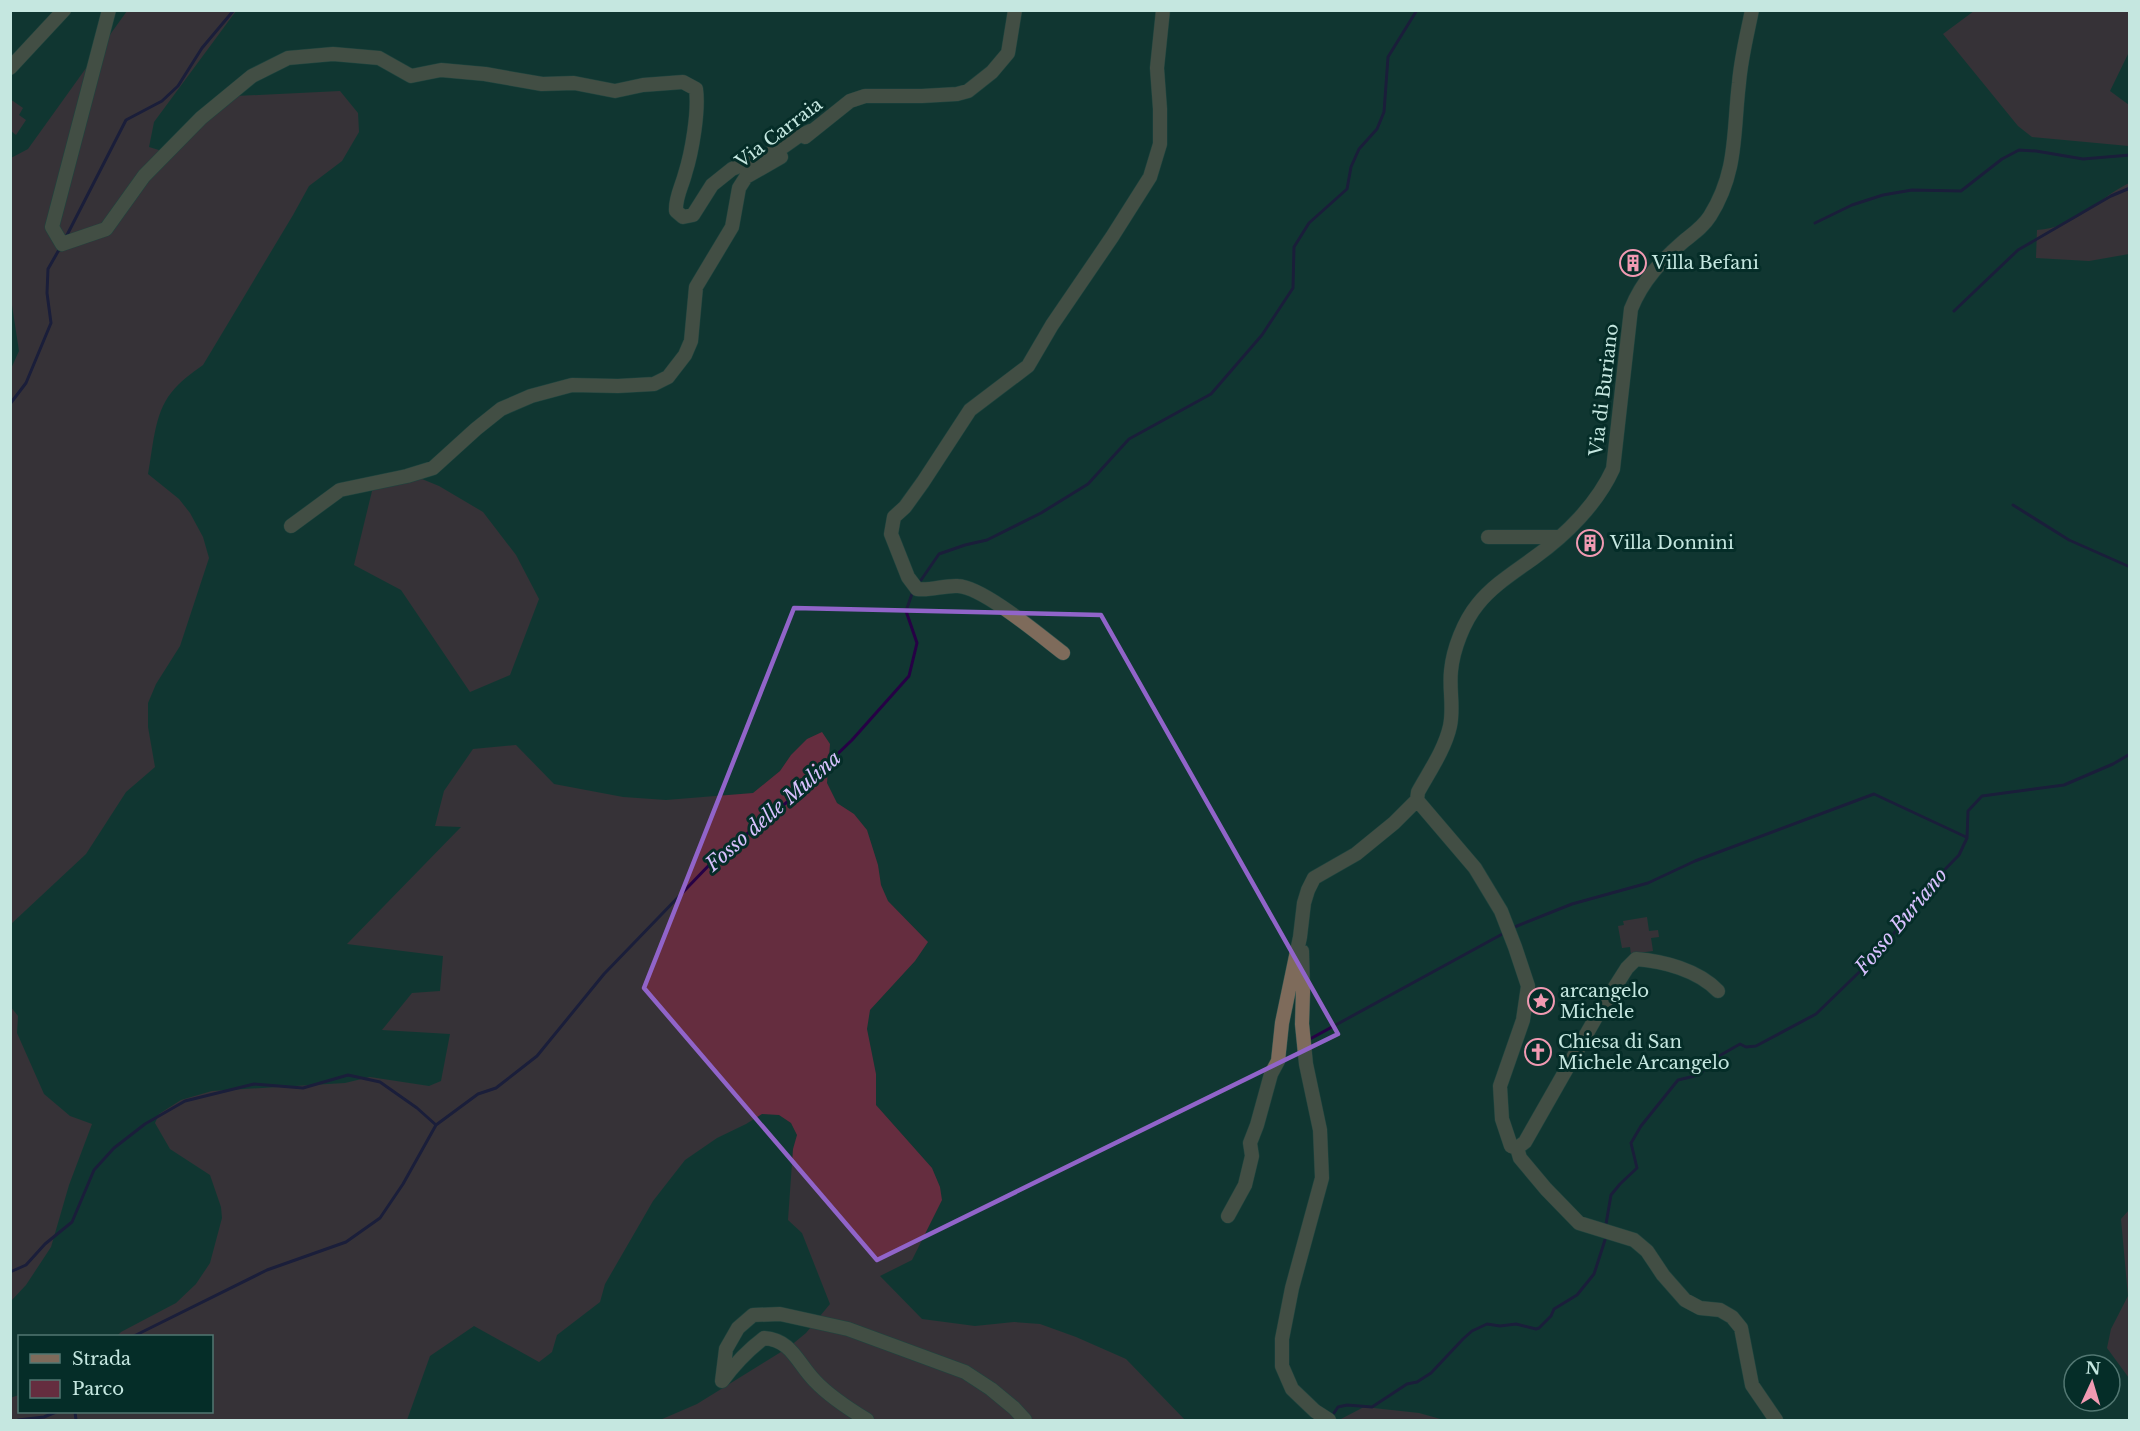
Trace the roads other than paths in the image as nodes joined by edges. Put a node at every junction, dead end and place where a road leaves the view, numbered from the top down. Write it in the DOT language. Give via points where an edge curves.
graph roads {
  1 [pos="64,10"];
  2 [pos="109,10"];
  3 [pos="1015,10"];
  4 [pos="1163,10"];
  5 [pos="1752,10"];
  6 [pos="10,68"];
  7 [pos="810,131"];
  8 [pos="291,526"];
  9 [pos="1488,537"];
  10 [pos="1560,537"];
  11 [pos="1063,653"];
  12 [pos="1417,800"];
  13 [pos="1300,937"];
  14 [pos="1718,991"];
  15 [pos="1517,1148"];
  16 [pos="1228,1216"];
  17 [pos="867,1420"];
  18 [pos="1024,1420"];
  19 [pos="1329,1420"];
  20 [pos="1776,1420"];
  1 -- 6 [label="street"];
  2 -- 7 [label="street" via="52,227 62,244 106,229 144,176 201,118 252,76 288,58 333,54 379,58 411,76 441,70 542,84 574,83 615,91 683,82 696,89 698,104 686,172 675,203 683,218 693,215 712,185 732,169 780,150"];
  3 -- 7 [label="street, Via Carraia" via="1008,53 968,91 865,96 850,101"];
  4 -- 11 [label="street" via="1157,68 1160,144 1150,177 1028,366 970,410 891,525 903,566 917,589 960,585 981,594"];
  5 -- 10 [label="street, Via di Buriano" via="1741,62 1730,170 1702,227 1668,256 1638,291 1631,309 1613,469 1605,487"];
  7 -- 8 [label="street, Via Carraia" via="788,152 746,177 732,227 696,288 691,342 668,377 654,384 572,385 531,396 501,409 433,468 340,490"];
  9 -- 10 [label="street"];
  10 -- 12 [label="street, Via di Buriano" via="1478,603 1464,628 1451,672 1453,702 1449,728"];
  12 -- 13 [label="street, Via di Buriano" via="1356,854 1314,878 1304,903"];
  12 -- 15 [label="street" via="1475,868 1501,911 1528,986 1523,1020 1500,1086 1502,1119 1511,1146"];
  13 -- 16 [label="street" via="1278,1061 1250,1143 1252,1156 1245,1185"];
  13 -- 19 [label="street" via="1302,1024 1320,1130 1322,1179 1292,1288 1282,1339 1282,1366 1292,1389"];
  14 -- 15 [label="street" via="1710,982 1674,966 1636,959 1599,1012 1525,1142"];
  15 -- 20 [label="street" via="1520,1158 1579,1223 1634,1240 1685,1300 1732,1317 1741,1328 1752,1385"];
  17 -- 18 [label="street" via="816,1382 789,1347 777,1339 764,1338 722,1381 726,1349 738,1328 753,1315 780,1314 848,1329 964,1372 991,1389"];
}
